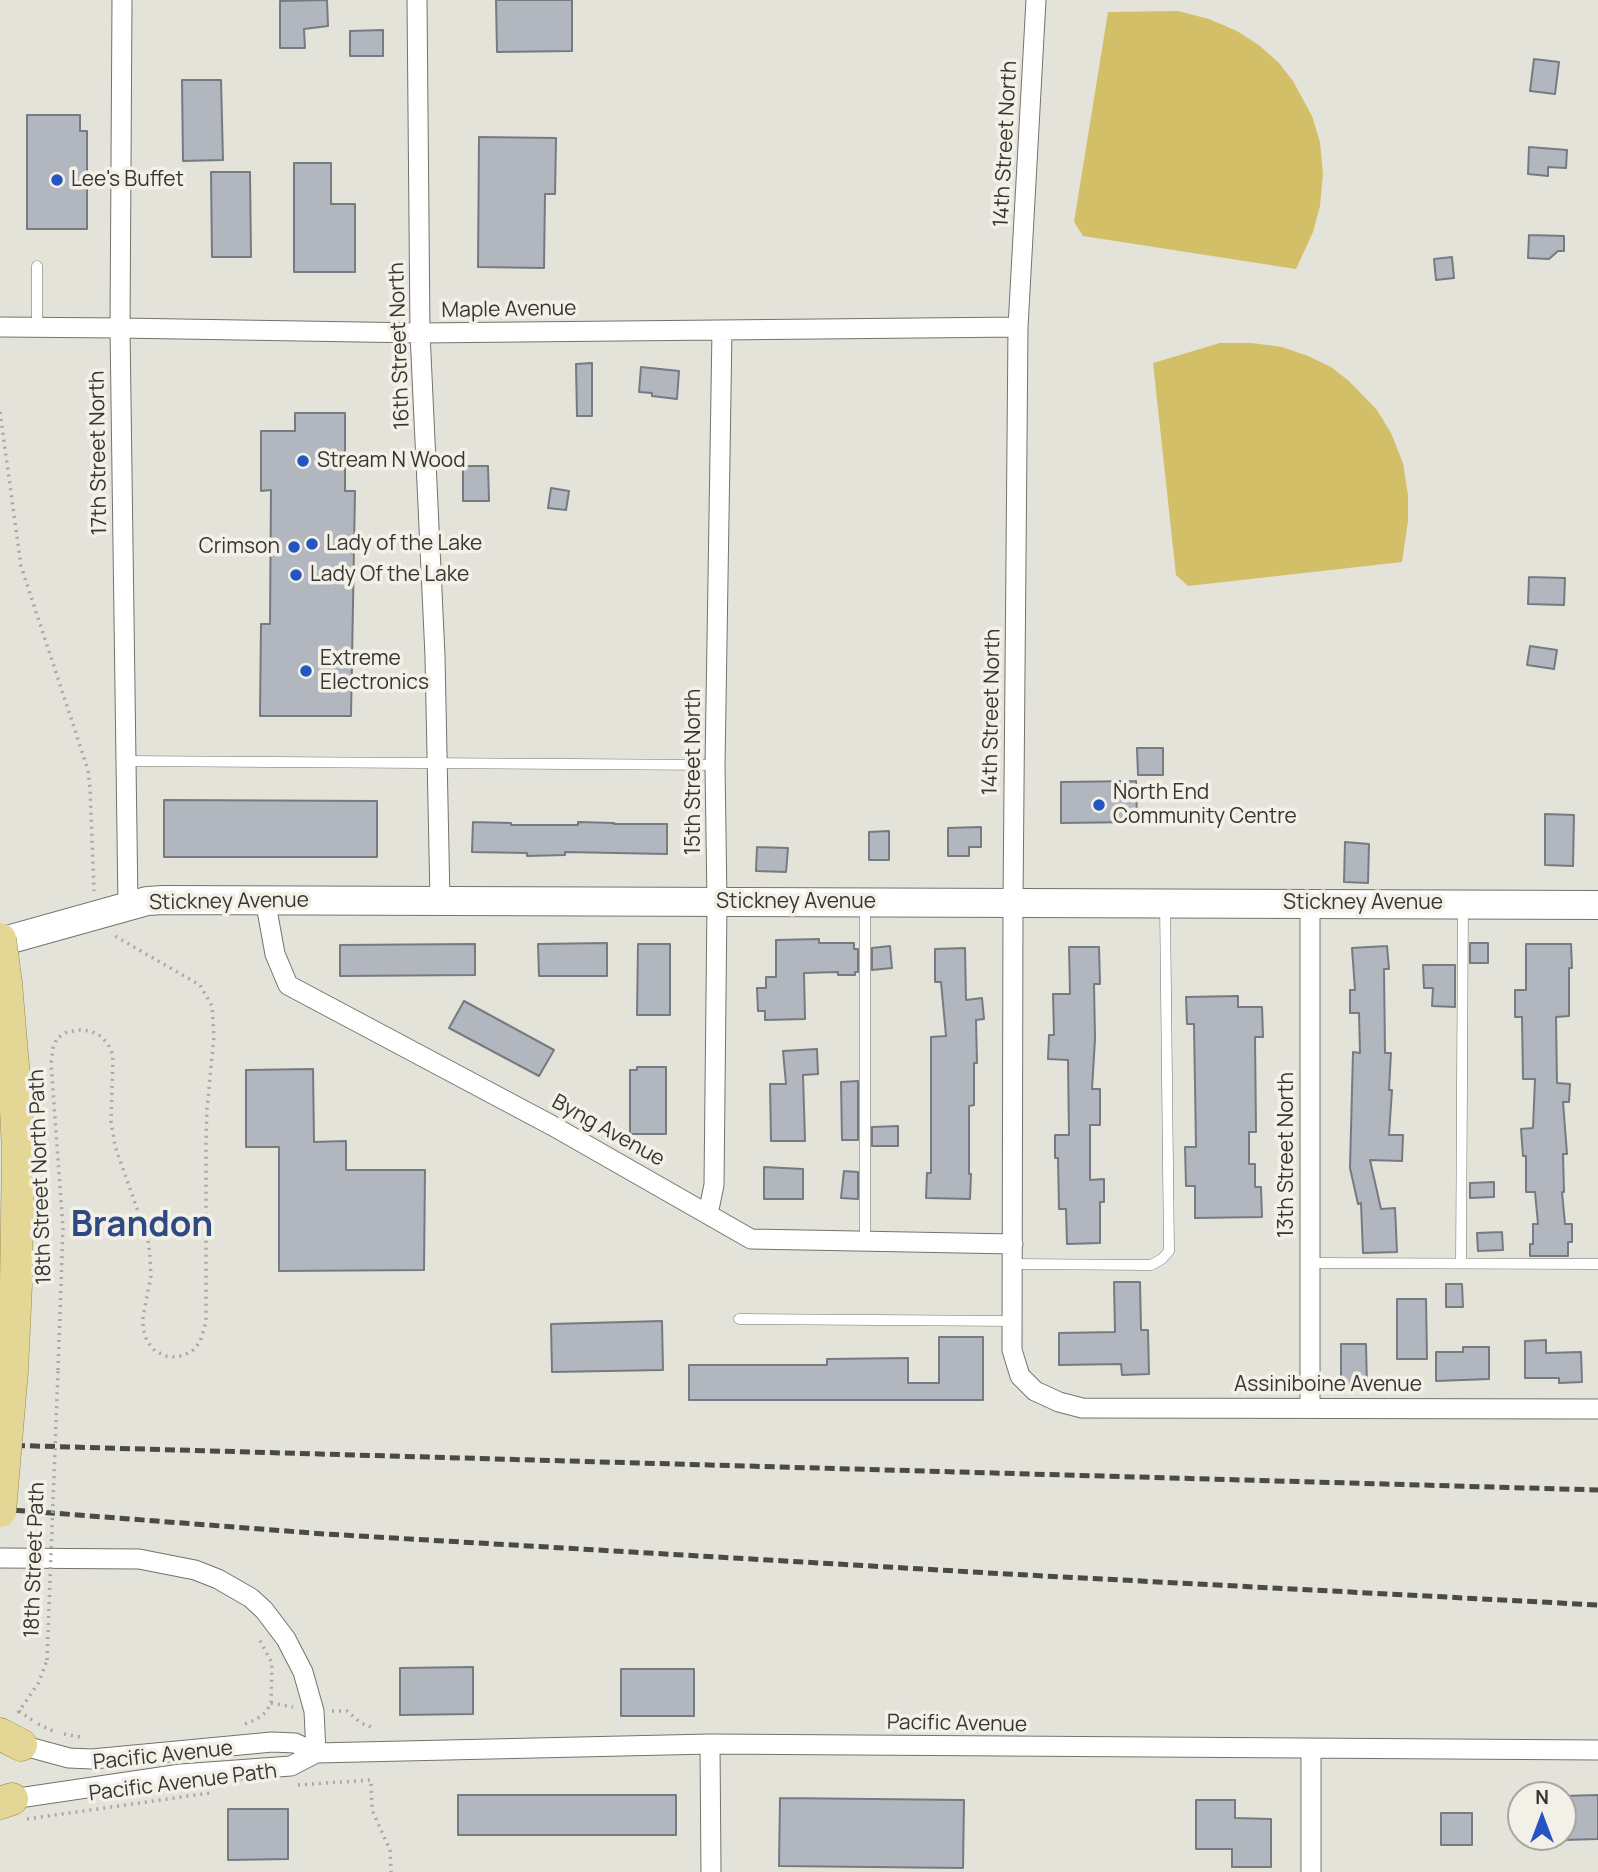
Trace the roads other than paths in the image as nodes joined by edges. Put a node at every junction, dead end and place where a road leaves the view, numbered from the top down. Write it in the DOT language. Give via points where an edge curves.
graph roads {
  1 [pos="122,0"];
  2 [pos="417,0"];
  3 [pos="1036,0"];
  4 [pos="37,266"];
  5 [pos="0,327"];
  6 [pos="37,327"];
  7 [pos="1018,327"];
  8 [pos="120,328"];
  9 [pos="722,330"];
  10 [pos="420,333"];
  11 [pos="125,761"];
  12 [pos="437,763"];
  13 [pos="715,765"];
  14 [pos="265,899"];
  15 [pos="440,901"];
  16 [pos="717,902"];
  17 [pos="1013,902"];
  18 [pos="865,903"];
  19 [pos="1310,903"];
  20 [pos="1165,904"];
  21 [pos="1463,904"];
  22 [pos="1598,905"];
  23 [pos="128,906"];
  24 [pos="0,941"];
  25 [pos="708,1214"];
  26 [pos="865,1241"];
  27 [pos="1013,1254"];
  28 [pos="1310,1263"];
  29 [pos="1461,1264"];
  30 [pos="1598,1264"];
  31 [pos="739,1319"];
  32 [pos="1012,1321"];
  33 [pos="1059,1402"];
  34 [pos="1310,1408"];
  35 [pos="1598,1409"];
  36 [pos="0,1511"];
  37 [pos="0,1558"];
  38 [pos="10,1731"];
  39 [pos="710,1744"];
  40 [pos="1311,1749"];
  41 [pos="1598,1750"];
  42 [pos="317,1753"];
  43 [pos="13,1807"];
  44 [pos="711,1872"];
  45 [pos="1311,1872"];
  1 -- 8 [label="street, 17th Street North"];
  2 -- 10 [label="street, 16th Street North"];
  3 -- 7 [label="street, 14th Street North"];
  4 -- 6 [label="lane"];
  5 -- 6 [label="street, Maple Avenue"];
  6 -- 8 [label="street, Maple Avenue"];
  7 -- 9 [label="street, Maple Avenue"];
  7 -- 17 [label="street, 14th Street North"];
  8 -- 10 [label="street, Maple Avenue"];
  8 -- 11 [label="street, 17th Street North"];
  9 -- 10 [label="street, Maple Avenue"];
  9 -- 13 [label="street, 15th Street North"];
  10 -- 12 [label="street, 16th Street North"];
  11 -- 12 [label="lane"];
  11 -- 23 [label="street, 17th Street North"];
  12 -- 13 [label="lane"];
  12 -- 15 [label="street, 16th Street North"];
  13 -- 16 [label="street, 15th Street North"];
  14 -- 15 [label="street, Stickney Avenue"];
  14 -- 23 [label="street, Stickney Avenue" via="164,900"];
  14 -- 25 [label="street, Byng Avenue" via="275,954 288,985"];
  15 -- 16 [label="street, Stickney Avenue"];
  16 -- 18 [label="street, Stickney Avenue"];
  16 -- 25 [label="street, 15th Street North" via="714,1185"];
  17 -- 18 [label="street, Stickney Avenue"];
  17 -- 20 [label="street, Stickney Avenue"];
  17 -- 27 [label="street, 14th Street North"];
  18 -- 26 [label="lane"];
  19 -- 20 [label="street, Stickney Avenue"];
  19 -- 21 [label="street, Stickney Avenue"];
  19 -- 28 [label="street, 13th Street North"];
  20 -- 27 [label="lane" via="1169,1251 1151,1265"];
  21 -- 22 [label="street, Stickney Avenue"];
  21 -- 29 [label="lane"];
  23 -- 24 [label="street, Stickney Avenue"];
  24 -- 36 [label="main road, bridge" via="18,1152 12,1371"];
  25 -- 26 [label="street, Byng Avenue" via="751,1239"];
  26 -- 27 [label="street, Byng Avenue"];
  27 -- 32 [label="street, 14th Street North"];
  28 -- 29 [label="lane"];
  28 -- 34 [label="street, 13th Street North"];
  29 -- 30 [label="lane"];
  31 -- 32 [label="lane"];
  32 -- 33 [label="street, 14th Street North" via="1012,1350 1020,1376 1035,1391"];
  33 -- 34 [label="street, Assiniboine Avenue" via="1082,1408"];
  34 -- 35 [label="street, Assiniboine Avenue"];
  37 -- 42 [label="street" via="139,1559 194,1570 251,1598 286,1639 303,1672 314,1712"];
  38 -- 42 [label="street, Pacific Avenue" via="69,1758 272,1742 295,1743"];
  39 -- 40 [label="street, Pacific Avenue"];
  39 -- 42 [label="street, Pacific Avenue"];
  39 -- 44 [label="street"];
  40 -- 41 [label="street, Pacific Avenue"];
  40 -- 45 [label="street"];
  42 -- 43 [label="street, Pacific Avenue" via="292,1766 181,1774"];
}
